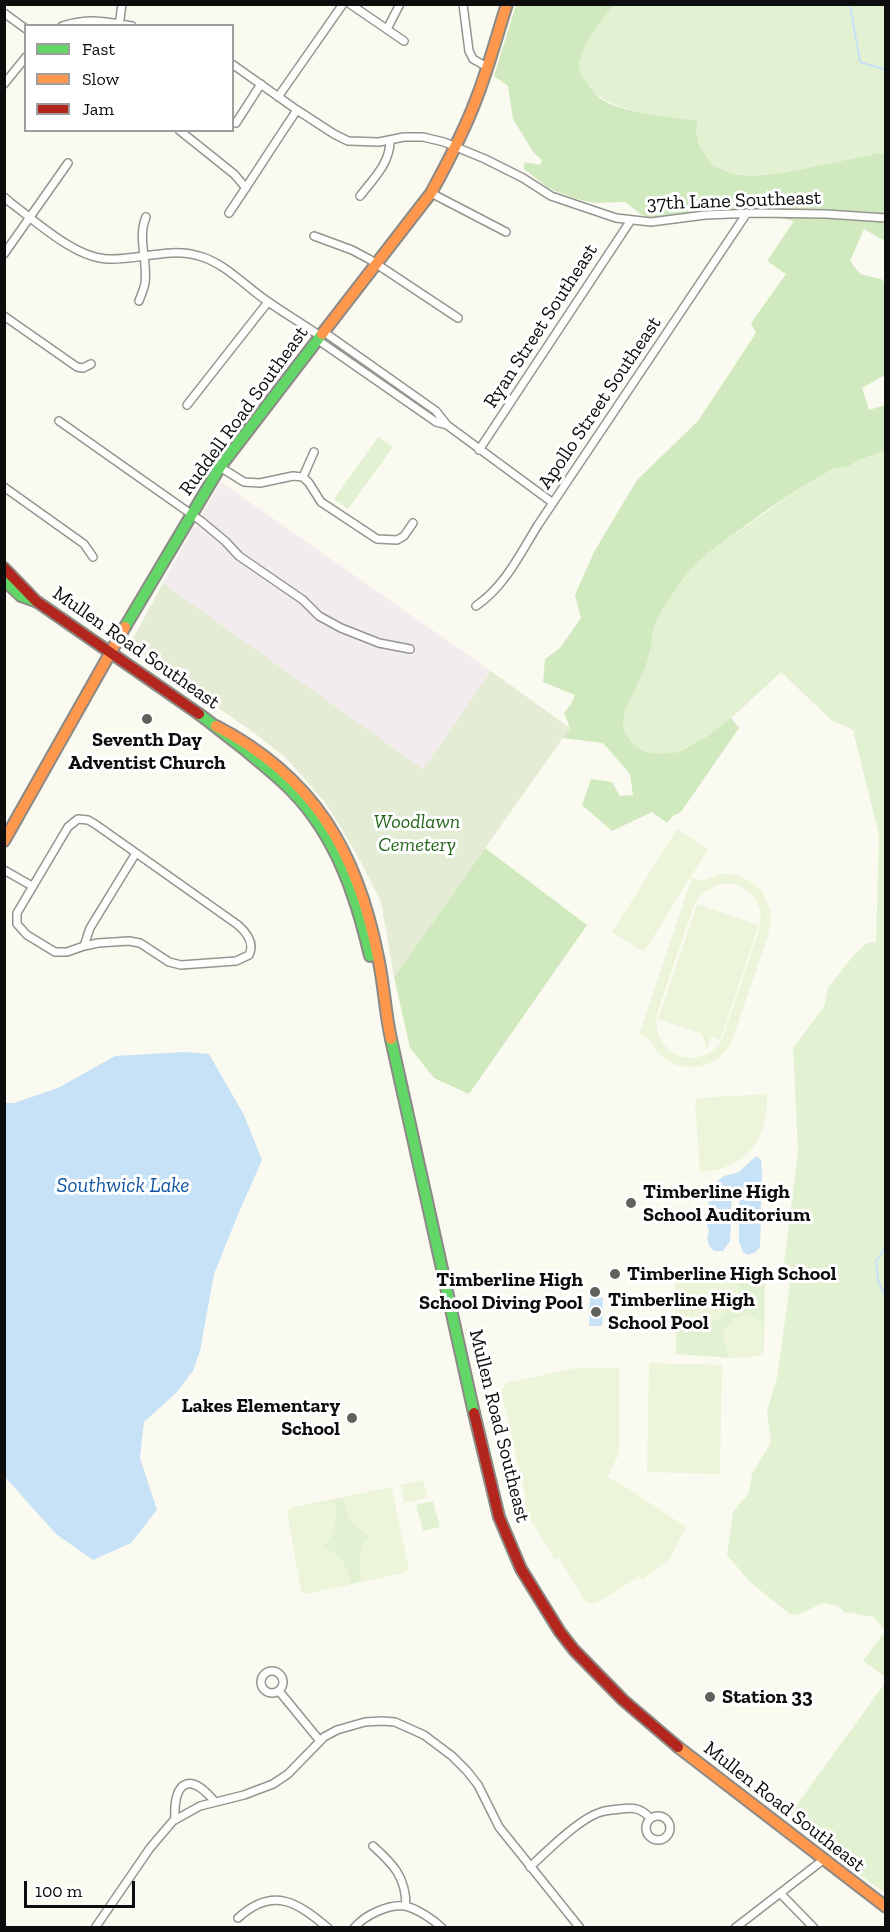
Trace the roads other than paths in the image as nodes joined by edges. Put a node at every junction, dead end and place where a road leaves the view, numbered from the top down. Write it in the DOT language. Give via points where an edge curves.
graph roads {
  1 [pos="122,4"];
  2 [pos="343,4"];
  3 [pos="350,4"];
  4 [pos="400,4"];
  5 [pos="463,4"];
  6 [pos="507,4"];
  7 [pos="4,13"];
  8 [pos="68,24"];
  9 [pos="119,24"];
  10 [pos="24,28"];
  11 [pos="387,29"];
  12 [pos="404,41"];
  13 [pos="24,59"];
  14 [pos="234,65"];
  15 [pos="487,67"];
  16 [pos="4,84"];
  17 [pos="261,84"];
  18 [pos="278,97"];
  19 [pos="297,110"];
  20 [pos="236,123"];
  21 [pos="182,132"];
  22 [pos="390,141"];
  23 [pos="456,147"];
  24 [pos="68,163"];
  25 [pos="246,188"];
  26 [pos="431,193"];
  27 [pos="360,196"];
  28 [pos="4,197"];
  29 [pos="229,213"];
  30 [pos="747,213"];
  31 [pos="146,217"];
  32 [pos="31,218"];
  33 [pos="885,218"];
  34 [pos="631,220"];
  35 [pos="506,232"];
  36 [pos="314,236"];
  37 [pos="4,254"];
  38 [pos="144,256"];
  39 [pos="377,264"];
  40 [pos="139,301"];
  41 [pos="268,302"];
  42 [pos="4,316"];
  43 [pos="458,318"];
  44 [pos="321,336"];
  45 [pos="91,364"];
  46 [pos="187,405"];
  47 [pos="59,421"];
  48 [pos="479,450"];
  49 [pos="314,452"];
  50 [pos="220,467"];
  51 [pos="303,477"];
  52 [pos="4,487"];
  53 [pos="553,504"];
  54 [pos="191,514"];
  55 [pos="413,523"];
  56 [pos="93,557"];
  57 [pos="4,568"];
  58 [pos="4,580"];
  59 [pos="36,601"];
  60 [pos="476,606"];
  61 [pos="410,649"];
  62 [pos="111,654"];
  63 [pos="4,841"];
  64 [pos="136,853"];
  65 [pos="4,870"];
  66 [pos="32,886"];
  67 [pos="84,946"];
  68 [pos="279,1692"];
  69 [pos="320,1741"];
  70 [pos="215,1802"];
  71 [pos="650,1818"];
  72 [pos="175,1820"];
  73 [pos="373,1846"];
  74 [pos="823,1860"];
  75 [pos="530,1867"];
  76 [pos="780,1893"];
  77 [pos="406,1906"];
  78 [pos="885,1907"];
  79 [pos="238,1918"];
  80 [pos="95,1928"];
  81 [pos="328,1928"];
  82 [pos="354,1928"];
  83 [pos="442,1928"];
  84 [pos="580,1928"];
  85 [pos="735,1928"];
  86 [pos="814,1928"];
  1 -- 9 [label="street"];
  2 -- 18 [label="street"];
  3 -- 11 [label="street"];
  4 -- 11 [label="street"];
  5 -- 15 [label="street" via="468,51"];
  6 -- 15 [label="street, Ruddell Road Southeast"];
  7 -- 10 [label="street"];
  8 -- 9 [label="street" via="94,20"];
  11 -- 12 [label="street"];
  13 -- 16 [label="street"];
  14 -- 17 [label="street, 37th Lane Southeast"];
  15 -- 23 [label="street, Ruddell Road Southeast"];
  17 -- 18 [label="street, 37th Lane Southeast"];
  17 -- 20 [label="street"];
  18 -- 19 [label="street, 37th Lane Southeast"];
  19 -- 22 [label="street, 37th Lane Southeast" via="348,141"];
  19 -- 25 [label="street"];
  21 -- 25 [label="street"];
  22 -- 23 [label="street, 37th Lane Southeast" via="423,137"];
  22 -- 27 [label="street" via="387,161"];
  23 -- 26 [label="street, Ruddell Road Southeast"];
  23 -- 34 [label="street, 37th Lane Southeast" via="533,183 551,196"];
  24 -- 32 [label="street"];
  25 -- 29 [label="street"];
  26 -- 35 [label="street"];
  26 -- 39 [label="street, Ruddell Road Southeast"];
  28 -- 32 [label="street"];
  30 -- 33 [label="street, 37th Lane Southeast"];
  30 -- 34 [label="street, 37th Lane Southeast" via="651,222"];
  30 -- 53 [label="street, Apollo Street Southeast"];
  31 -- 38 [label="street" via="141,237"];
  32 -- 37 [label="street"];
  32 -- 38 [label="street" via="87,254 106,260"];
  34 -- 48 [label="street, Ryan Street Southeast"];
  36 -- 39 [label="street"];
  38 -- 40 [label="street" via="145,282"];
  38 -- 41 [label="street" via="176,252 201,256 218,263"];
  39 -- 43 [label="street"];
  39 -- 44 [label="street, Ruddell Road Southeast"];
  41 -- 44 [label="street"];
  41 -- 46 [label="street"];
  42 -- 45 [label="street" via="77,367"];
  44 -- 48 [label="street" via="436,411"];
  44 -- 50 [label="street, Ruddell Road Southeast"];
  47 -- 54 [label="street"];
  48 -- 53 [label="street"];
  49 -- 51 [label="street"];
  50 -- 51 [label="street" via="244,482"];
  50 -- 54 [label="street, Ruddell Road Southeast"];
  51 -- 55 [label="street" via="321,502 377,539 397,540"];
  52 -- 56 [label="street" via="84,544"];
  53 -- 60 [label="street, Apollo Street Southeast" via="509,572 490,596"];
  54 -- 61 [label="street" via="319,616 379,643"];
  54 -- 62 [label="street, Ruddell Road Southeast"];
  57 -- 59 [label="street, Mullen Road Southeast"];
  58 -- 59 [label="street, Mullen Road Southeast" via="21,596"];
  59 -- 62 [label="street, Mullen Road Southeast"];
  62 -- 63 [label="street, Ruddell Road Southeast"];
  62 -- 74 [label="street, Mullen Road Southeast" via="259,760 311,814 342,866 357,905 379,997 386,1011 484,1460 499,1517 521,1569 566,1639 615,1693"];
  64 -- 66 [label="street" via="88,820 78,819 68,827"];
  64 -- 67 [label="street" via="90,928"];
  64 -- 67 [label="street" via="244,930 252,947 249,954 236,961 181,966 135,941"];
  65 -- 66 [label="street"];
  66 -- 67 [label="street" via="17,913 21,929 55,952"];
  68 -- 69 [label="street"];
  69 -- 70 [label="street" via="273,1784"];
  69 -- 75 [label="street" via="337,1730 365,1722 395,1722 424,1735 467,1771 499,1827"];
  70 -- 72 [label="street"];
  70 -- 72 [label="street" via="198,1785 185,1784 174,1804"];
  71 -- 75 [label="street" via="645,1812 630,1808 601,1812 566,1835"];
  72 -- 80 [label="street" via="150,1848"];
  73 -- 77 [label="street" via="398,1872"];
  74 -- 76 [label="street"];
  74 -- 78 [label="street, Mullen Road Southeast"];
  75 -- 84 [label="street"];
  76 -- 85 [label="street"];
  76 -- 86 [label="street"];
  77 -- 82 [label="street" via="369,1915"];
  77 -- 83 [label="street"];
  79 -- 81 [label="street" via="255,1905 284,1901 298,1904"];
}
